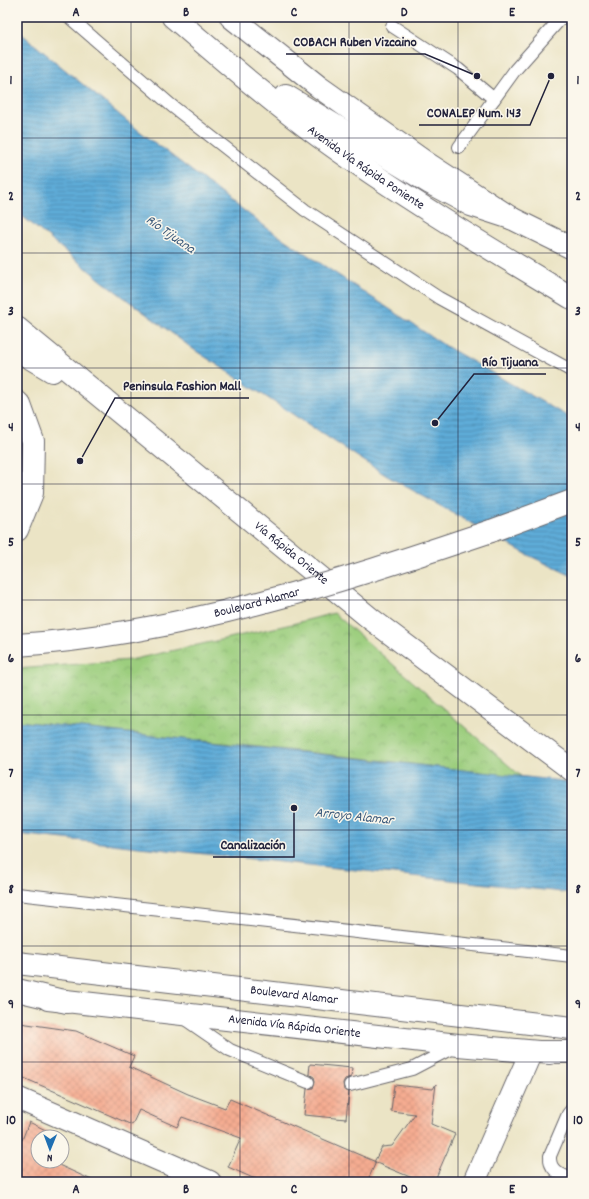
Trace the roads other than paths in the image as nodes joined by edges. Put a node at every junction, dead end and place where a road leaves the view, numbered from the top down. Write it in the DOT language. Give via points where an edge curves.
graph roads {
  1 [pos="69,17"];
  2 [pos="173,17"];
  3 [pos="231,17"];
  4 [pos="562,17"];
  5 [pos="392,26"];
  6 [pos="247,80"];
  7 [pos="494,99"];
  8 [pos="459,146"];
  9 [pos="511,218"];
  10 [pos="572,248"];
  11 [pos="572,298"];
  12 [pos="17,328"];
  13 [pos="17,350"];
  14 [pos="572,370"];
  15 [pos="17,402"];
  16 [pos="110,406"];
  17 [pos="572,502"];
  18 [pos="572,510"];
  19 [pos="17,530"];
  20 [pos="491,531"];
  21 [pos="17,644"];
  22 [pos="572,770"];
  23 [pos="17,894"];
  24 [pos="572,956"];
  25 [pos="17,963"];
  26 [pos="17,990"];
  27 [pos="17,994"];
  28 [pos="67,1002"];
  29 [pos="177,1014"];
  30 [pos="572,1028"];
  31 [pos="458,1045"];
  32 [pos="531,1052"];
  33 [pos="572,1054"];
  34 [pos="308,1082"];
  35 [pos="350,1084"];
  36 [pos="17,1098"];
  37 [pos="572,1109"];
  38 [pos="572,1179"];
  39 [pos="210,1182"];
  40 [pos="474,1182"];
  1 -- 14 [label="lane" via="172,106 305,210 439,298"];
  2 -- 6 [label="main road, Avenida Vía Rápida Poniente"];
  3 -- 9 [label="main road" via="319,87 425,162"];
  4 -- 7 [label="lane" via="523,60"];
  5 -- 7 [label="lane" via="458,69"];
  6 -- 9 [label="main road" via="292,99 471,205"];
  6 -- 11 [label="main road, Avenida Vía Rápida Poniente" via="320,137 391,186 466,235"];
  7 -- 8 [label="lane"];
  9 -- 10 [label="main road"];
  12 -- 16 [label="main road, Vía Rápida Oriente"];
  13 -- 16 [label="main road"];
  15 -- 19 [label="main road" via="33,441 32,493"];
  16 -- 22 [label="main road, Vía Rápida Oriente" via="372,619"];
  17 -- 20 [label="main road"];
  18 -- 20 [label="main road"];
  20 -- 21 [label="main road, Boulevard Alamar, bridge" via="399,562 234,611 144,630 65,641"];
  23 -- 24 [label="lane"];
  25 -- 30 [label="main road, Boulevard Alamar"];
  26 -- 28 [label="main road"];
  27 -- 28 [label="main road, Avenida Vía Rápida Oriente"];
  28 -- 29 [label="main road, Avenida Vía Rápida Oriente"];
  29 -- 31 [label="main road, Avenida Vía Rápida Oriente"];
  29 -- 34 [label="lane" via="230,1050"];
  31 -- 32 [label="main road, Avenida Vía Rápida Oriente"];
  31 -- 35 [label="lane" via="412,1069"];
  32 -- 33 [label="main road, Avenida Vía Rápida Oriente"];
  32 -- 40 [label="main road"];
  36 -- 39 [label="main road"];
  37 -- 38 [label="lane" via="550,1161 556,1172"];
}
